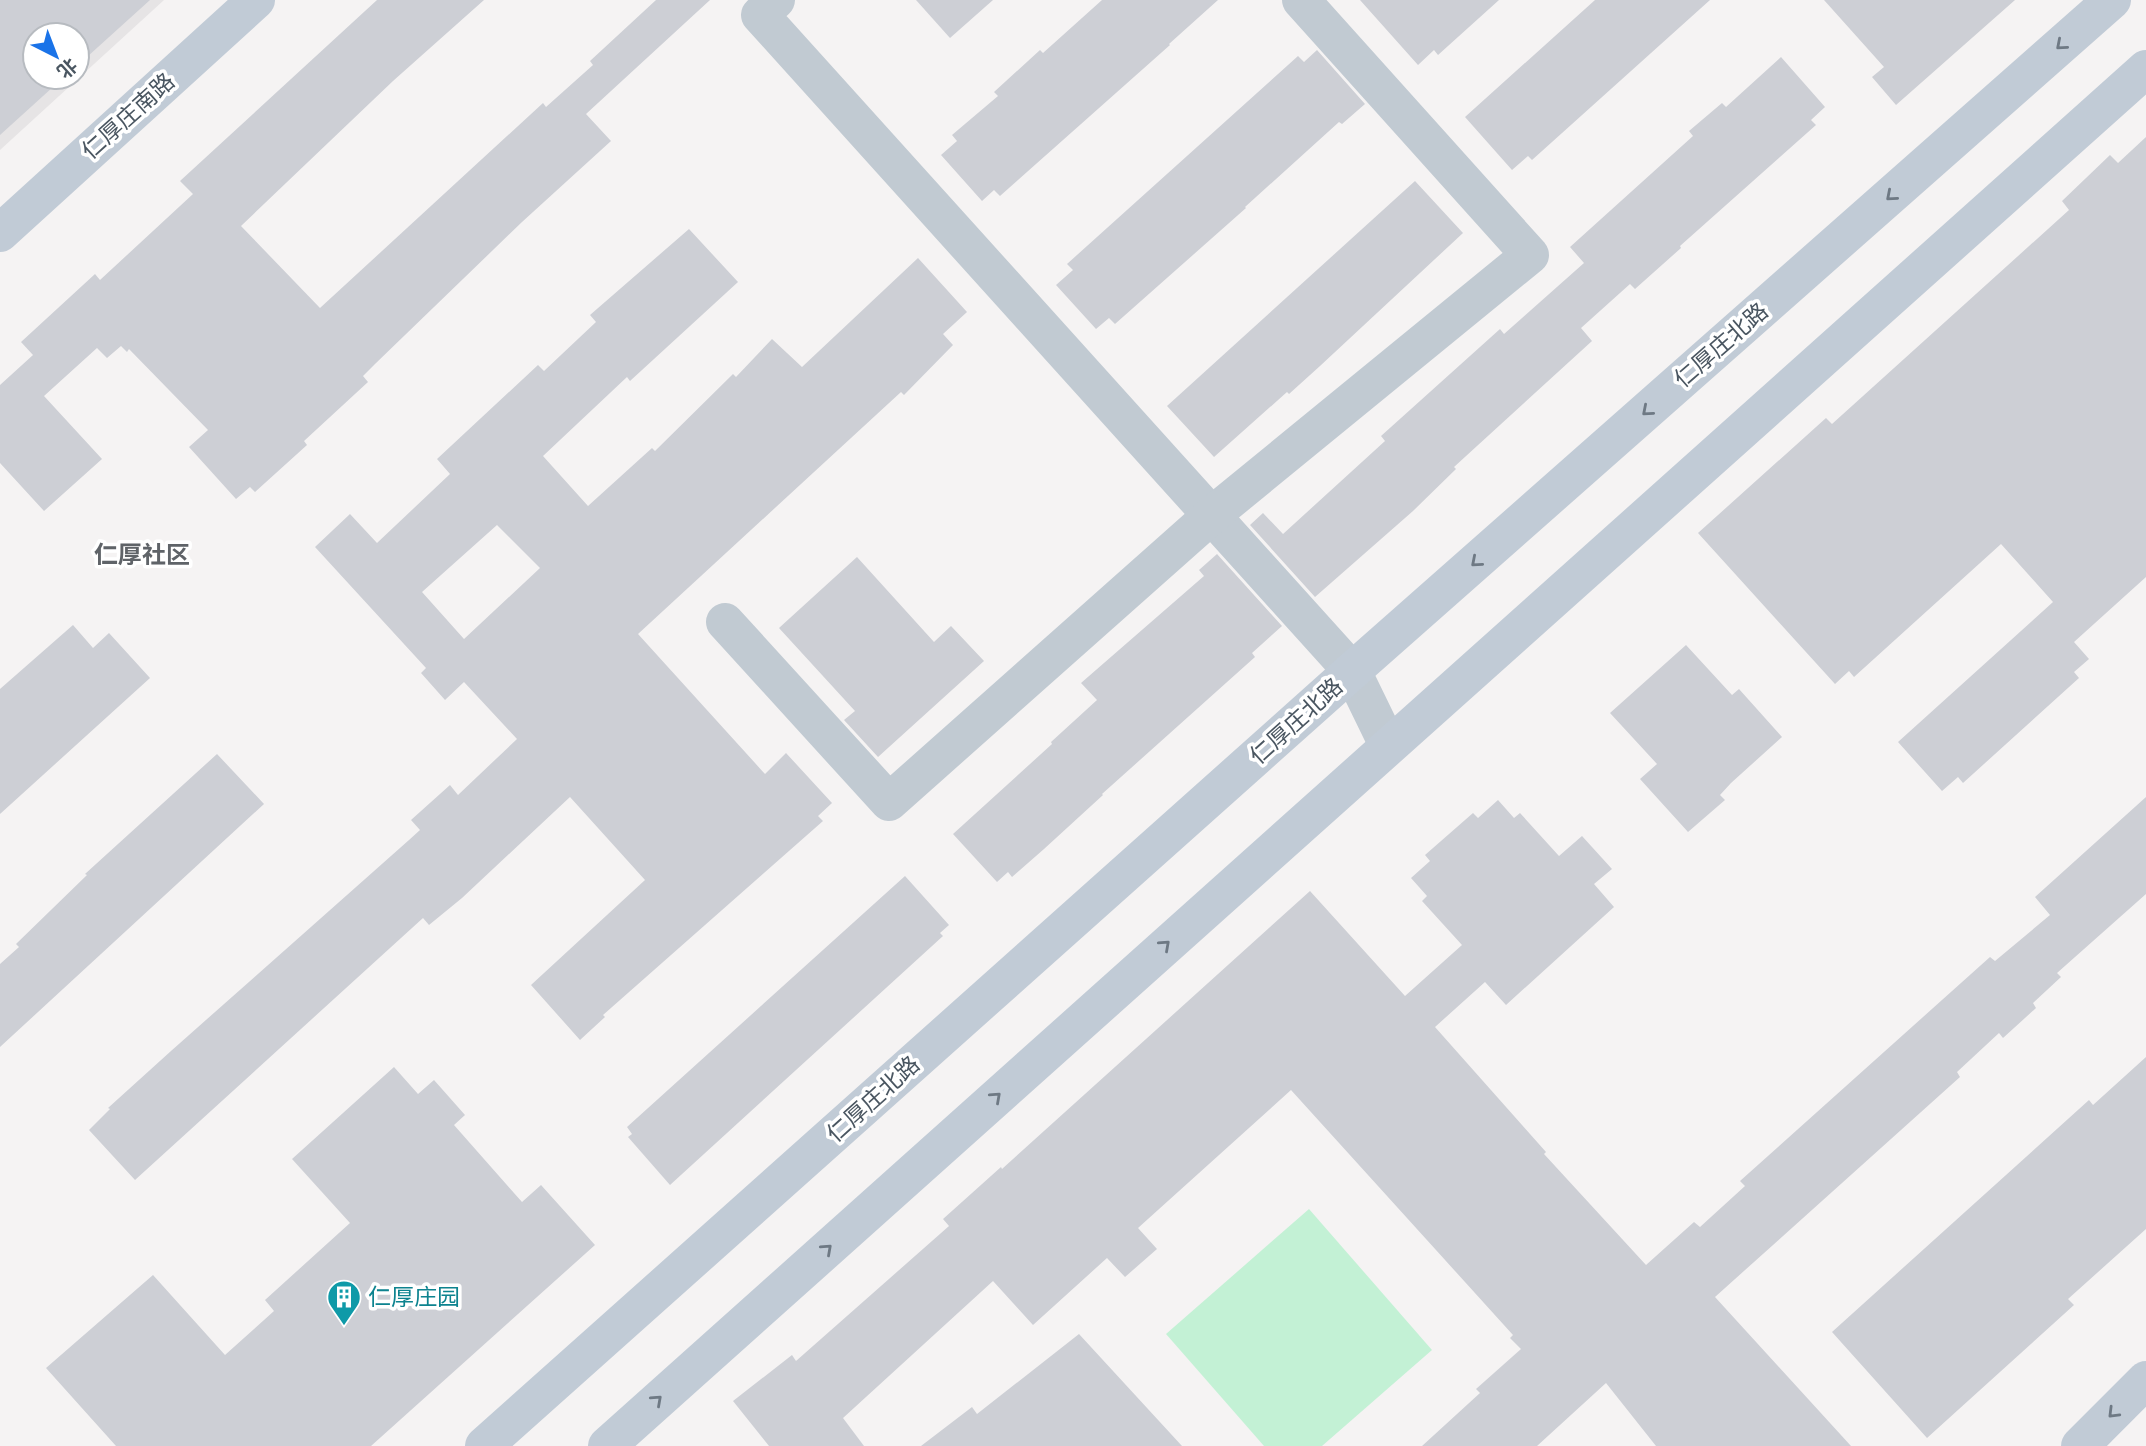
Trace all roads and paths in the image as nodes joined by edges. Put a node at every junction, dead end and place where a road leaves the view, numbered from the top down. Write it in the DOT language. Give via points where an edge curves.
graph roads {
  1 [pos="256,0"];
  2 [pos="776,0"];
  3 [pos="1301,0"];
  4 [pos="2112,0"];
  5 [pos="2146,69"];
  6 [pos="0,233"];
  7 [pos="1212,515"];
  8 [pos="725,622"];
  9 [pos="1352,671"];
  10 [pos="1388,745"];
  11 [pos="2146,1381"];
  12 [pos="484,1446"];
  13 [pos="607,1446"];
  14 [pos="2080,1446"];
  1 -- 6 [label="street, 仁厚庄南路"];
  2 -- 7 [label="street" via="760,15"];
  3 -- 7 [label="street" via="1530,255"];
  4 -- 9 [label="street, 仁厚庄北路, one-way"];
  5 -- 10 [label="street"];
  7 -- 8 [label="street" via="889,802"];
  7 -- 9 [label="street"];
  9 -- 10 [label="street"];
  9 -- 12 [label="street, 仁厚庄北路"];
  13 -- 10 [label="street, one-way"];
  11 -- 14 [label="street, one-way"];
}
